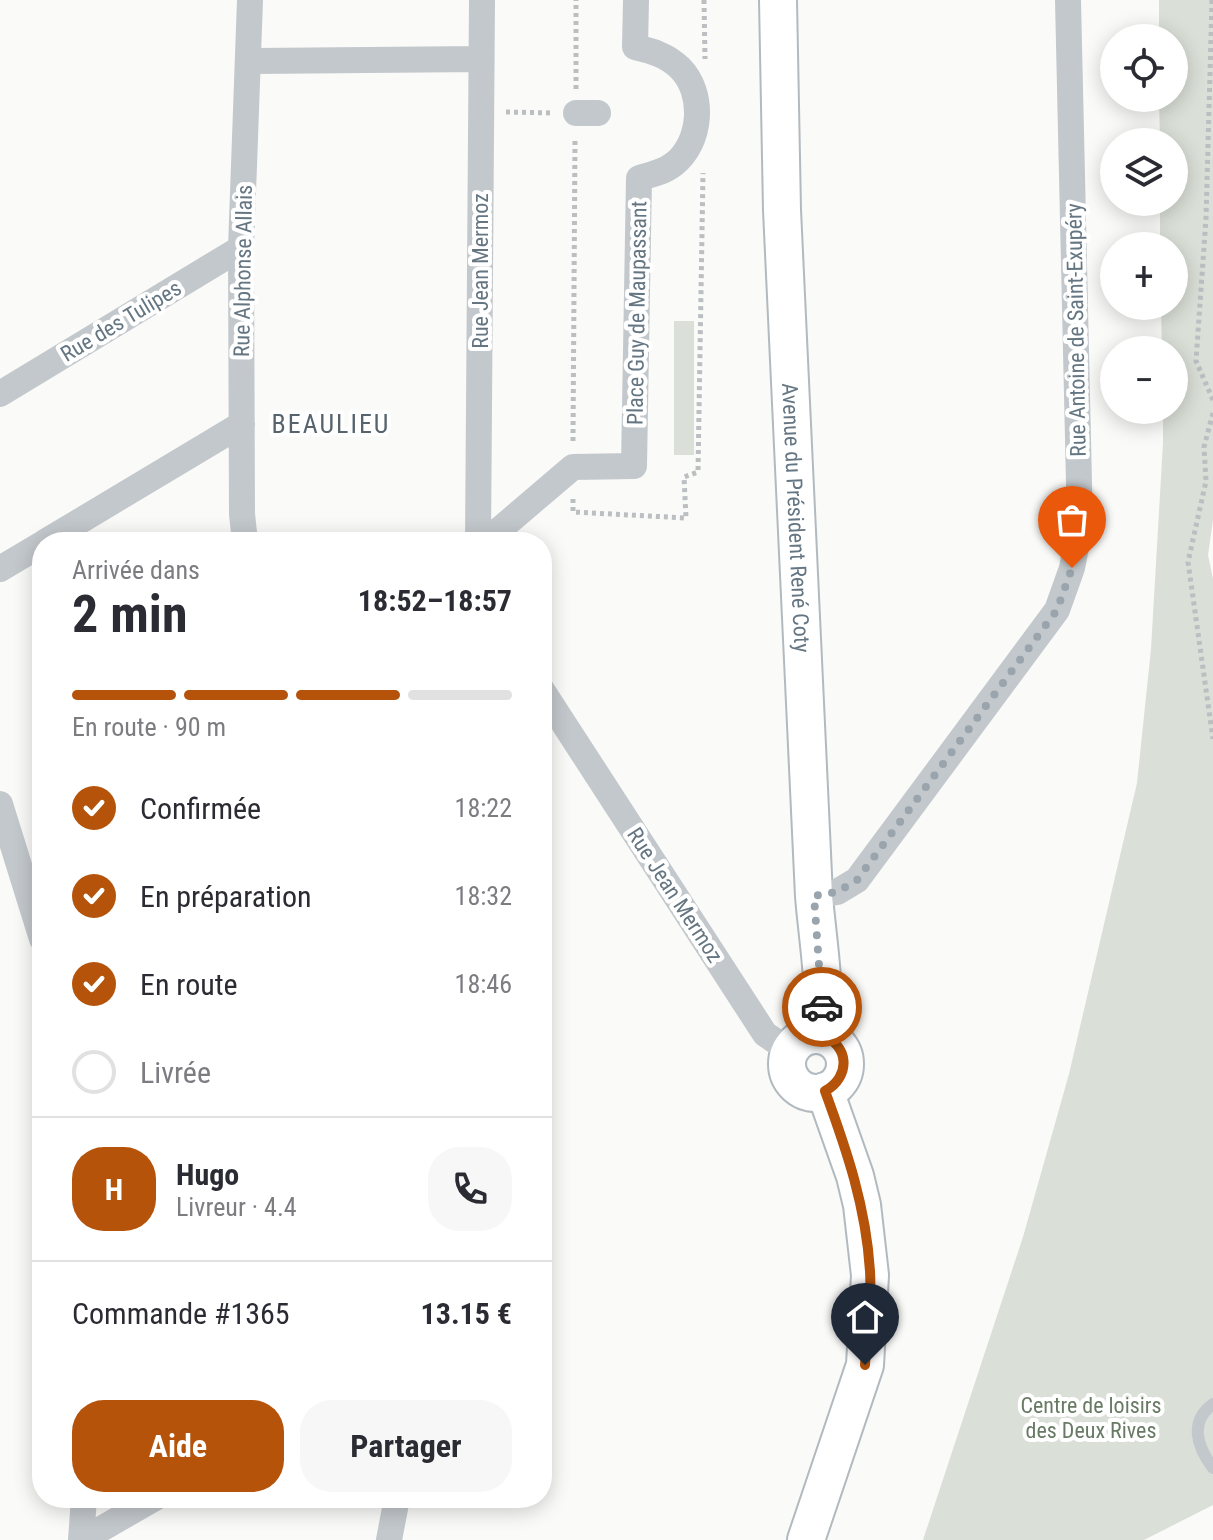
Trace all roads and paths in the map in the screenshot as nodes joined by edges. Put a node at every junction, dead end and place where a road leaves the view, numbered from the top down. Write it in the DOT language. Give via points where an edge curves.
graph roads {
  1 [pos="250,0"];
  2 [pos="482,0"];
  3 [pos="636,0"];
  4 [pos="778,0"];
  5 [pos="1068,0"];
  6 [pos="1212,0"];
  7 [pos="481,59"];
  8 [pos="248,61"];
  9 [pos="481,112"];
  10 [pos="587,113"];
  11 [pos="241,248"];
  12 [pos="0,394"];
  13 [pos="1213,400"];
  14 [pos="1213,413"];
  15 [pos="242,424"];
  16 [pos="62,532"];
  17 [pos="244,532"];
  18 [pos="478,532"];
  19 [pos="497,532"];
  20 [pos="32,550"];
  21 [pos="0,569"];
  22 [pos="552,705"];
  23 [pos="1213,739"];
  24 [pos="0,804"];
  25 [pos="814,896"];
  26 [pos="32,907"];
  27 [pos="805,1043"];
  28 [pos="825,1091"];
  29 [pos="1213,1404"];
  30 [pos="1213,1468"];
  31 [pos="84,1508"];
  32 [pos="138,1508"];
  33 [pos="395,1508"];
  34 [pos="82,1540"];
  35 [pos="389,1540"];
  36 [pos="806,1540"];
  1 -- 8 [label="street, Rue Alphonse Allais"];
  2 -- 7 [label="street, Rue Jean Mermoz"];
  3 -- 19 [label="street, Place Guy de Maupassant" via="635,47 667,57 682,70 697,103 696,129 684,154 660,172 639,178 634,466 573,467"];
  4 -- 25 [label="street, Avenue du Président René Coty" via="782,210"];
  5 -- 25 [label="street, Rue Antoine de Saint-Exupéry" via="1080,527 1072,568 1057,610 857,880 837,892"];
  6 -- 13 [label="path" via="1196,361"];
  7 -- 8 [label="street"];
  7 -- 9 [label="street, Rue Jean Mermoz"];
  8 -- 11 [label="street, Rue Alphonse Allais"];
  9 -- 10 [label="path"];
  9 -- 18 [label="street, Rue Jean Mermoz"];
  11 -- 12 [label="street, Rue des Tulipes"];
  11 -- 15 [label="street, Rue Alphonse Allais"];
  14 -- 23 [label="path" via="1204,447 1206,481 1188,562"];
  15 -- 16 [label="street"];
  15 -- 17 [label="street, Rue Alphonse Allais"];
  20 -- 21 [label="street"];
  22 -- 27 [label="street, Rue Jean Mermoz" via="765,1034"];
  24 -- 26 [label="street"];
  25 -- 27 [label="street, Avenue du Président René Coty" via="822,1024"];
  27 -- 28 [label="street, Avenue du Président René Coty" via="787,1060 791,1078 806,1090"];
  27 -- 28 [label="street" via="837,1044 844,1061 840,1080"];
  28 -- 36 [label="street" via="855,1176 870,1275 865,1365"];
  29 -- 30 [label="lane" via="1198,1423 1199,1449"];
  31 -- 34 [label="street"];
  32 -- 34 [label="street"];
  33 -- 35 [label="street"];
}
